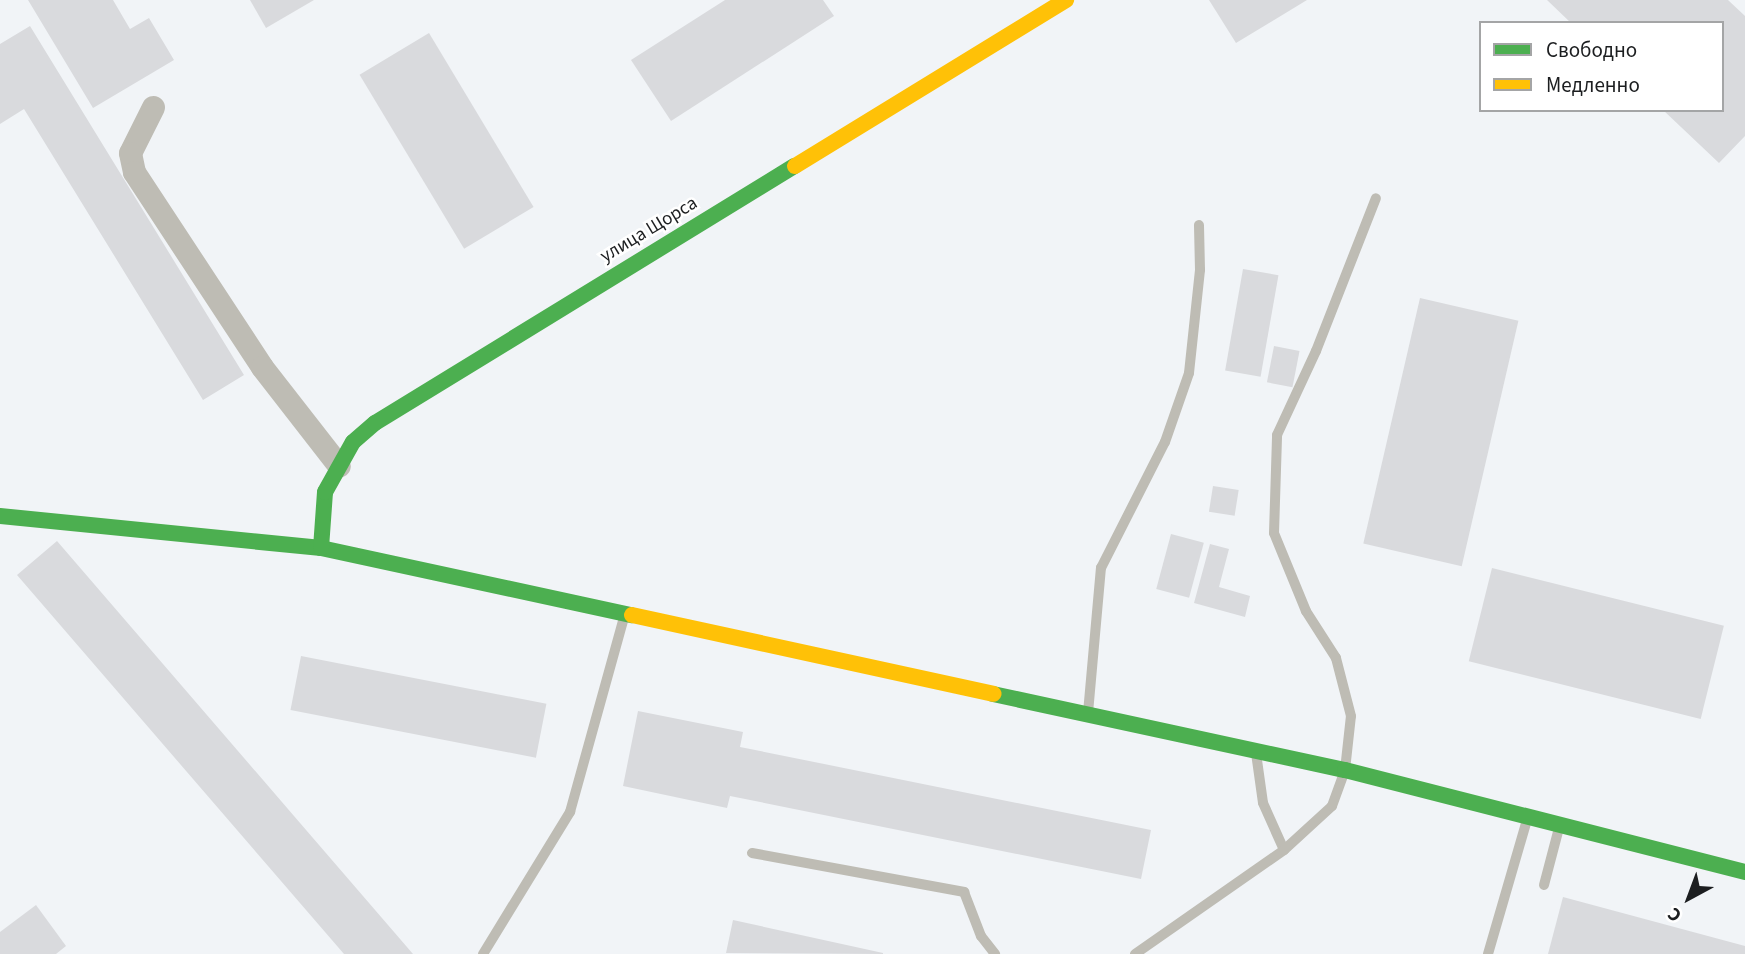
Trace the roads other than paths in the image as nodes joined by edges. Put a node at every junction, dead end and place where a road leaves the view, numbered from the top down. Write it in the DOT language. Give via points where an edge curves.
graph roads {
  1 [pos="1066,0"];
  2 [pos="153,107"];
  3 [pos="1376,198"];
  4 [pos="1199,225"];
  5 [pos="340,466"];
  6 [pos="0,516"];
  7 [pos="321,548"];
  8 [pos="625,611"];
  9 [pos="1088,714"];
  10 [pos="1255,750"];
  11 [pos="1345,770"];
  12 [pos="1528,817"];
  13 [pos="1560,825"];
  14 [pos="1284,850"];
  15 [pos="752,853"];
  16 [pos="1745,872"];
  17 [pos="1545,885"];
  18 [pos="483,954"];
  19 [pos="995,954"];
  20 [pos="1135,954"];
  21 [pos="1488,954"];
  1 -- 5 [label="street, улица Щорса" via="398,408 353,442"];
  2 -- 5 [label="street" via="130,153 134,172 262,367"];
  3 -- 11 [label="lane" via="1316,351 1277,435 1275,533 1306,611 1336,658 1351,716"];
  4 -- 9 [label="lane" via="1200,271 1189,373 1165,442 1101,568"];
  5 -- 7 [label="street, улица Щорса" via="325,492"];
  6 -- 7 [label="street"];
  7 -- 8 [label="street"];
  8 -- 9 [label="street"];
  8 -- 18 [label="lane" via="570,812"];
  9 -- 10 [label="street"];
  10 -- 11 [label="street"];
  10 -- 14 [label="lane" via="1264,803"];
  11 -- 12 [label="street"];
  11 -- 14 [label="lane" via="1332,806"];
  12 -- 13 [label="street"];
  12 -- 21 [label="lane"];
  13 -- 16 [label="street"];
  13 -- 17 [label="lane"];
  14 -- 20 [label="lane"];
  15 -- 19 [label="lane" via="964,892 981,936"];
}
